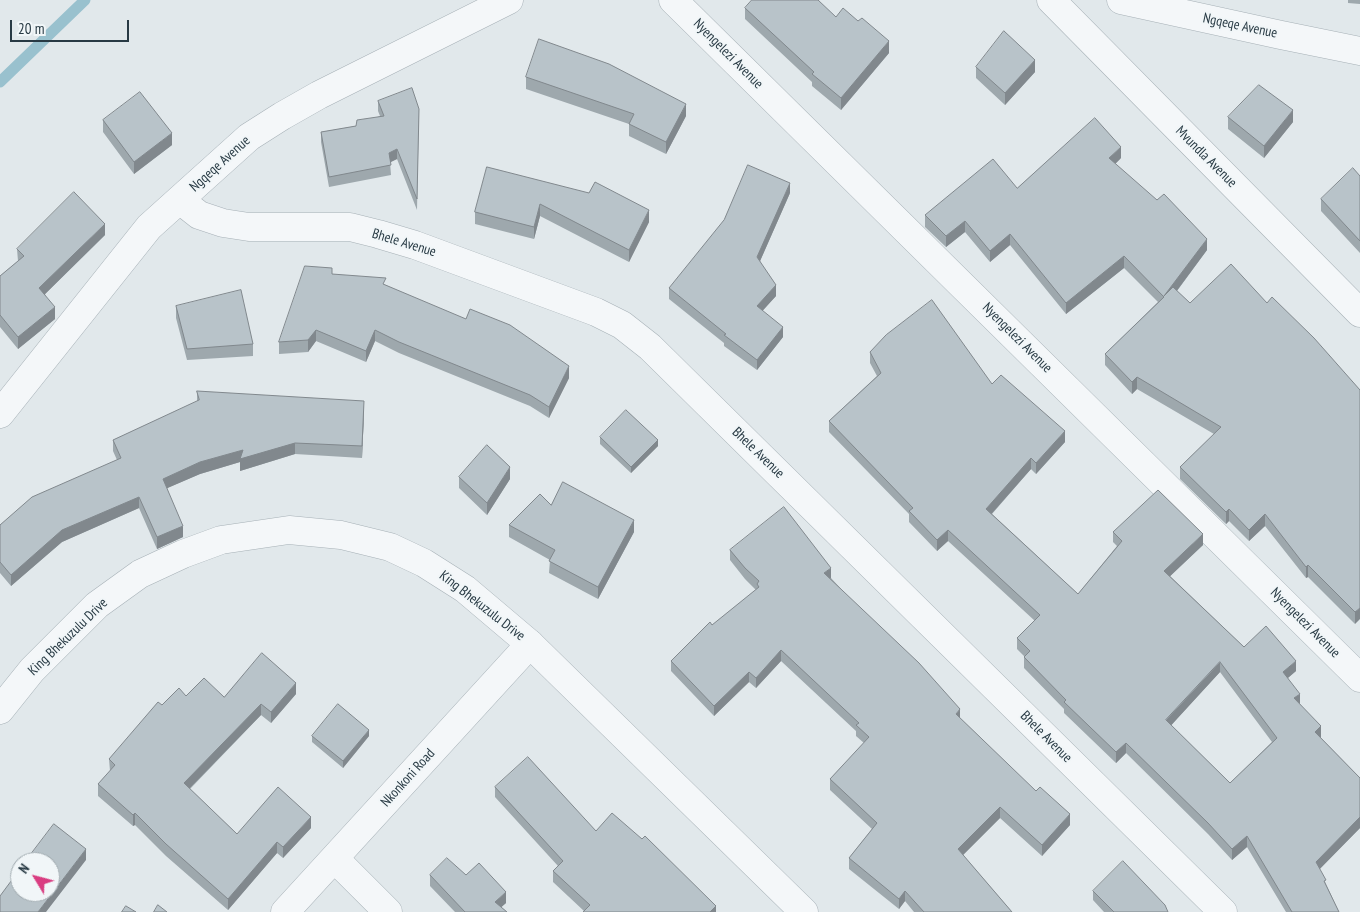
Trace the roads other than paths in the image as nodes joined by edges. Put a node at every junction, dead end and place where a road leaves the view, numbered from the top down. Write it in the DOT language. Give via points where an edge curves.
graph roads {
  1 [pos="509,0"];
  2 [pos="673,0"];
  3 [pos="1051,0"];
  4 [pos="1121,0"];
  5 [pos="1360,51"];
  6 [pos="180,200"];
  7 [pos="1360,313"];
  8 [pos="0,414"];
  9 [pos="530,644"];
  10 [pos="1360,678"];
  11 [pos="0,710"];
  12 [pos="335,859"];
  13 [pos="285,912"];
  14 [pos="388,912"];
  15 [pos="804,912"];
  16 [pos="1223,912"];
  1 -- 6 [label="street, Ngqeqe Avenue" via="282,116 249,137"];
  2 -- 10 [label="street, Nyengelezi Avenue"];
  3 -- 7 [label="street, Mvundla Avenue"];
  4 -- 5 [label="street, Ngqeqe Avenue"];
  6 -- 8 [label="street, Ngqeqe Avenue" via="124,257"];
  6 -- 16 [label="street, Bhele Avenue" via="199,215 223,224 350,227 378,234 560,298 622,325 678,374"];
  9 -- 11 [label="street, King Bhekuzulu Drive" via="465,589 424,563 390,547 341,535 289,530 221,540 140,574 97,605 32,670"];
  9 -- 12 [label="street, Nkonkoni Road"];
  9 -- 15 [label="street, King Bhekuzulu Drive"];
  12 -- 13 [label="street, Nkonkoni Road"];
  12 -- 14 [label="street"];
}
